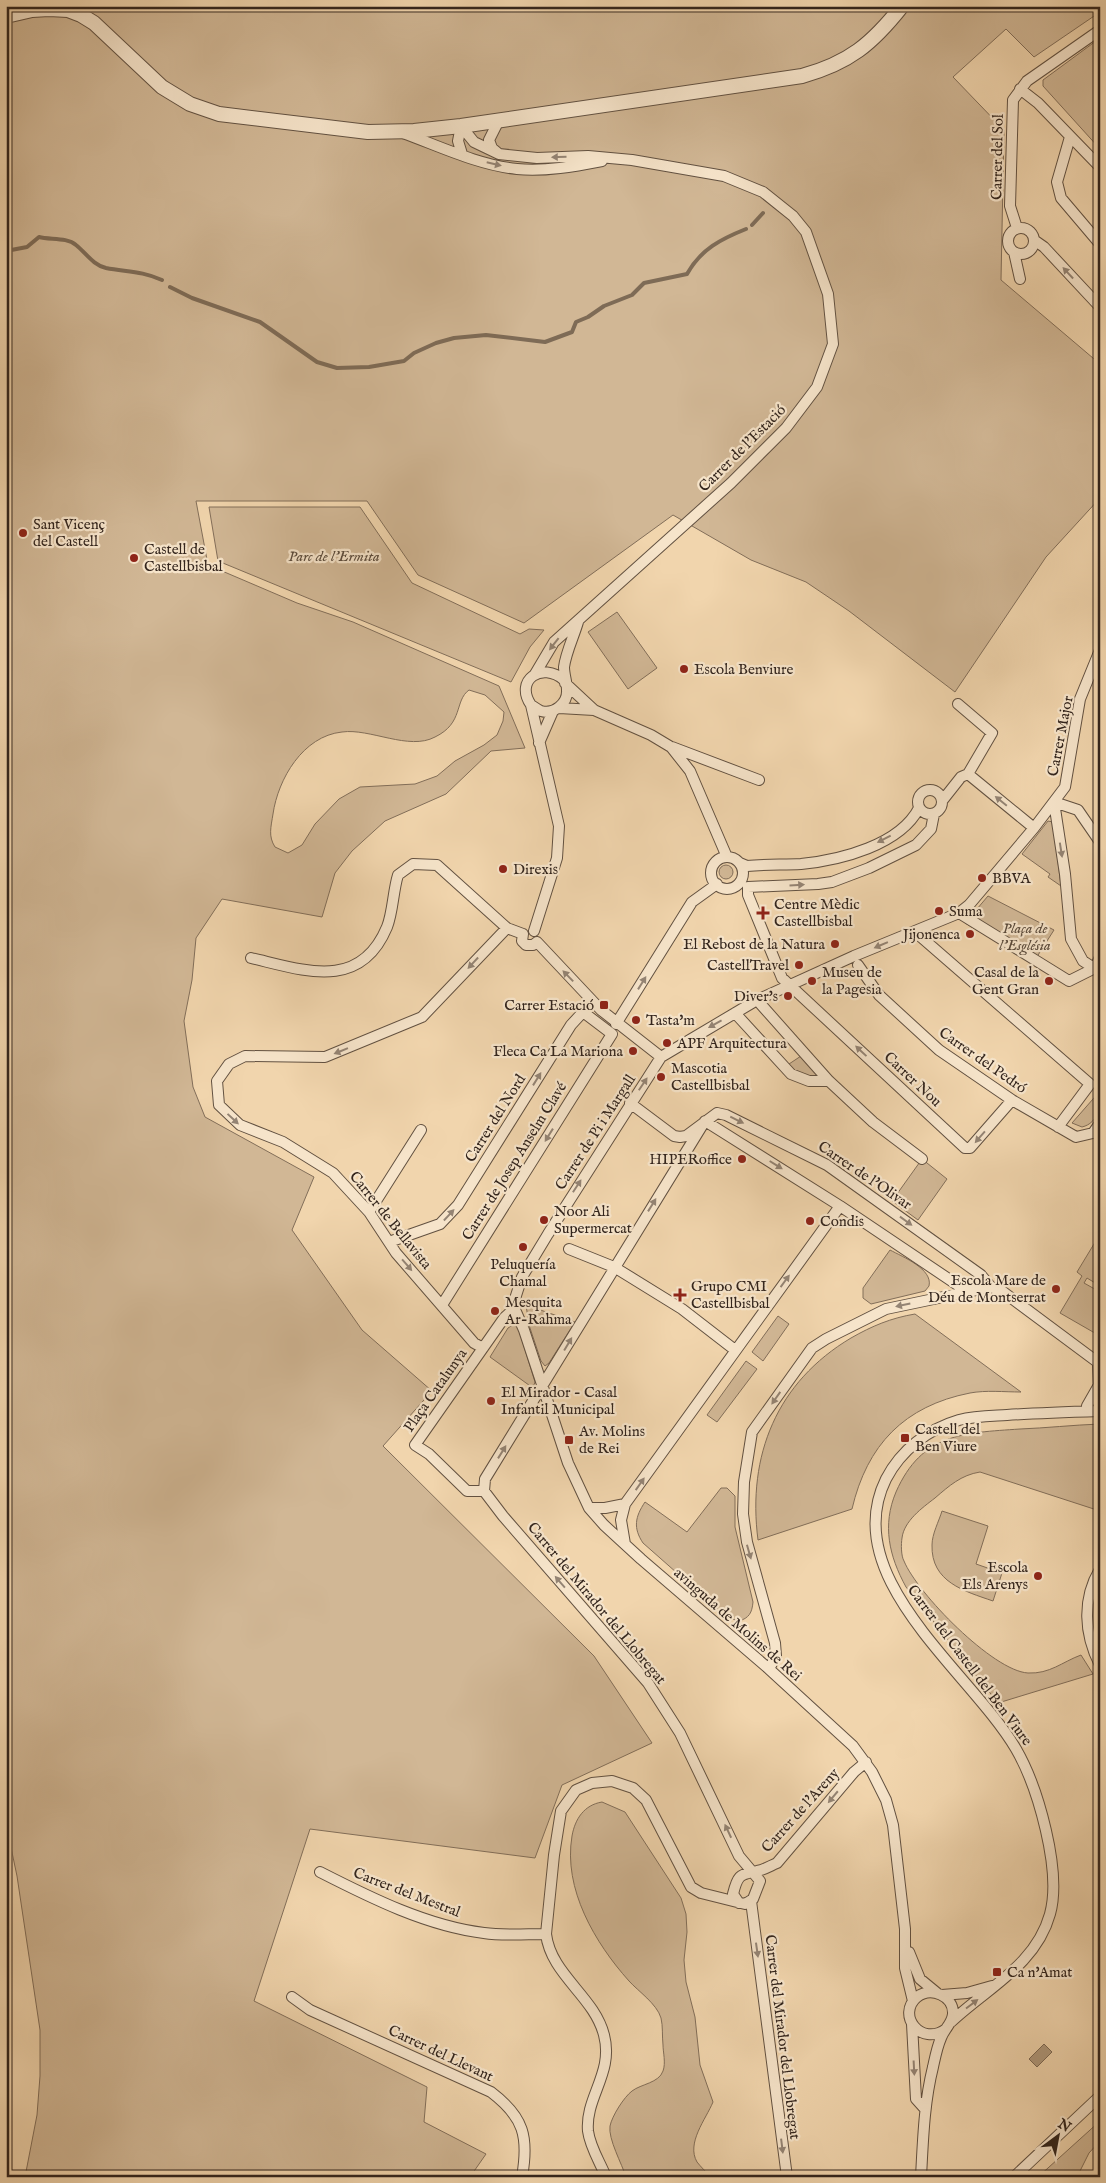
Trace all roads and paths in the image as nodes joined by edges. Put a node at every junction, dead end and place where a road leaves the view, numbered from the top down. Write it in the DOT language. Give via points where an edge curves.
graph roads {
  1 [pos="902,6"];
  2 [pos="6,16"];
  3 [pos="1100,30"];
  4 [pos="1020,89"];
  5 [pos="499,120"];
  6 [pos="461,126"];
  7 [pos="398,132"];
  8 [pos="1070,138"];
  9 [pos="462,154"];
  10 [pos="499,154"];
  11 [pos="608,160"];
  12 [pos="1100,167"];
  13 [pos="1017,228"];
  14 [pos="1034,240"];
  15 [pos="1100,244"];
  16 [pos="1014,252"];
  17 [pos="1020,278"];
  18 [pos="1100,307"];
  19 [pos="579,621"];
  20 [pos="1100,650"];
  21 [pos="535,674"];
  22 [pos="565,681"];
  23 [pos="958,704"];
  24 [pos="531,705"];
  25 [pos="556,709"];
  26 [pos="594,710"];
  27 [pos="539,744"];
  28 [pos="671,747"];
  29 [pos="968,774"];
  30 [pos="759,780"];
  31 [pos="942,801"];
  32 [pos="1054,802"];
  33 [pos="919,808"];
  34 [pos="934,814"];
  35 [pos="1034,828"];
  36 [pos="1100,842"];
  37 [pos="727,857"];
  38 [pos="740,863"];
  39 [pos="717,884"];
  40 [pos="745,884"];
  41 [pos="959,913"];
  42 [pos="507,928"];
  43 [pos="534,931"];
  44 [pos="522,934"];
  45 [pos="921,937"];
  46 [pos="536,942"];
  47 [pos="1100,957"];
  48 [pos="250,958"];
  49 [pos="858,965"];
  50 [pos="1097,970"];
  51 [pos="790,986"];
  52 [pos="757,1000"];
  53 [pos="735,1013"];
  54 [pos="614,1029"];
  55 [pos="661,1057"];
  56 [pos="829,1081"];
  57 [pos="1012,1100"];
  58 [pos="630,1103"];
  59 [pos="705,1121"];
  60 [pos="1100,1123"];
  61 [pos="1058,1127"];
  62 [pos="421,1130"];
  63 [pos="922,1159"];
  64 [pos="840,1206"];
  65 [pos="369,1212"];
  66 [pos="390,1242"];
  67 [pos="569,1249"];
  68 [pos="614,1267"];
  69 [pos="974,1270"];
  70 [pos="990,1287"];
  71 [pos="972,1291"];
  72 [pos="442,1305"];
  73 [pos="514,1309"];
  74 [pos="483,1348"];
  75 [pos="735,1350"];
  76 [pos="1099,1364"];
  77 [pos="543,1386"];
  78 [pos="1100,1401"];
  79 [pos="1087,1406"];
  80 [pos="1100,1411"];
  81 [pos="1060,1412"];
  82 [pos="484,1491"];
  83 [pos="625,1504"];
  84 [pos="589,1508"];
  85 [pos="625,1544"];
  86 [pos="1100,1569"];
  87 [pos="1100,1665"];
  88 [pos="769,1669"];
  89 [pos="866,1762"];
  90 [pos="320,1872"];
  91 [pos="753,1872"];
  92 [pos="735,1888"];
  93 [pos="712,1895"];
  94 [pos="751,1902"];
  95 [pos="738,1903"];
  96 [pos="546,1934"];
  97 [pos="906,1947"];
  98 [pos="993,1986"];
  99 [pos="939,1994"];
  100 [pos="292,1997"];
  101 [pos="913,2001"];
  102 [pos="912,2024"];
  103 [pos="949,2026"];
  104 [pos="1100,2096"];
  105 [pos="925,2109"];
  106 [pos="522,2177"];
  107 [pos="606,2177"];
  108 [pos="787,2177"];
  109 [pos="921,2177"];
  110 [pos="1014,2177"];
  1 -- 5 [label="street" via="861,51 823,70 802,76"];
  2 -- 7 [label="street" via="49,9 68,10 80,15 94,23 162,87 190,104 219,114 368,132"];
  3 -- 4 [label="street" via="1035,74"];
  4 -- 8 [label="street"];
  4 -- 13 [label="street, Carrer del Sol" via="1013,100 1010,162 1010,206"];
  5 -- 6 [label="street"];
  5 -- 10 [label="street" via="489,140"];
  6 -- 7 [label="street"];
  6 -- 9 [label="street" via="458,140"];
  6 -- 10 [label="street, Carrer de l'Estació" via="474,142"];
  7 -- 9 [label="street, Carrer de l'Estació"];
  8 -- 12 [label="street"];
  8 -- 15 [label="street" via="1057,182 1061,198"];
  9 -- 11 [label="street, Carrer de l'Estació, one-way" via="518,170"];
  11 -- 10 [label="street, Carrer de l'Estació, one-way" via="588,156 537,158"];
  11 -- 19 [label="street, Carrer de l'Estació" via="632,160 724,176 763,192 793,216 806,232 828,294 833,344 817,387 786,428 731,483"];
  13 -- 14 [label="street" via="1028,230"];
  13 -- 16 [label="street" via="1012,230 1008,239"];
  14 -- 16 [label="street" via="1033,246 1025,253"];
  18 -- 14 [label="street, one-way"];
  16 -- 17 [label="street"];
  19 -- 21 [label="street, Carrer de l'Estació, one-way" via="554,642"];
  19 -- 22 [label="street, Carrer de l'Estació" via="564,665"];
  20 -- 32 [label="street, Carrer Major" via="1080,699 1065,787"];
  21 -- 22 [label="street" via="546,670"];
  21 -- 24 [label="street, Carrer de l'Estació" via="526,686"];
  22 -- 25 [label="street, Carrer de l'Estació" via="566,700"];
  22 -- 26 [label="street"];
  23 -- 29 [label="street" via="992,733"];
  24 -- 25 [label="street" via="541,711"];
  24 -- 27 [label="street, Carrer de l'Estació"];
  25 -- 26 [label="street"];
  25 -- 27 [label="street, Carrer de l'Estació"];
  26 -- 28 [label="street"];
  27 -- 43 [label="street, Carrer de l'Estació" via="559,826 556,858"];
  28 -- 30 [label="street"];
  28 -- 37 [label="street" via="690,771"];
  29 -- 31 [label="street" via="961,777"];
  35 -- 29 [label="street, one-way"];
  31 -- 33 [label="street" via="938,793 928,790 919,798"];
  31 -- 34 [label="street" via="939,811"];
  32 -- 35 [label="street, Carrer Major"];
  32 -- 36 [label="street" via="1078,810"];
  32 -- 50 [label="street, one-way" via="1071,940 1083,961"];
  33 -- 34 [label="street"];
  33 -- 38 [label="street, one-way" via="912,821 885,839 836,858 799,864 747,866"];
  40 -- 34 [label="street, one-way" via="832,882 916,845 931,829"];
  35 -- 41 [label="street, Carrer Major" via="982,891"];
  37 -- 38 [label="street"];
  37 -- 39 [label="street" via="717,860 712,870"];
  38 -- 40 [label="street"];
  39 -- 40 [label="street" via="730,888"];
  54 -- 39 [label="street, Carrer de Josep Anselm Clavé, one-way" via="692,902"];
  40 -- 51 [label="street" via="782,978"];
  41 -- 50 [label="street" via="1069,981"];
  41 -- 51 [label="street, one-way"];
  42 -- 44 [label="street"];
  42 -- 48 [label="street" via="436,865 413,864 398,875 388,926 375,951 346,970 316,973"];
  42 -- 65 [label="street, Carrer de Bellavista, one-way" via="422,1017 325,1058 245,1056 229,1064 217,1081 219,1105 240,1125 283,1142 333,1173"];
  43 -- 44 [label="street" via="527,930"];
  43 -- 46 [label="street" via="538,936"];
  44 -- 46 [label="street" via="526,945"];
  45 -- 61 [label="street" via="1090,1084"];
  54 -- 46 [label="street, one-way"];
  47 -- 50 [label="street"];
  49 -- 57 [label="street, Carrer del Pedró" via="879,994 938,1050"];
  51 -- 52 [label="street"];
  57 -- 51 [label="street, Carrer Nou, one-way" via="970,1148 966,1148"];
  52 -- 53 [label="street"];
  52 -- 56 [label="street"];
  53 -- 55 [label="street, one-way"];
  53 -- 56 [label="street" via="791,1074 809,1081"];
  54 -- 55 [label="street"];
  66 -- 54 [label="street, Carrer del Nord, one-way" via="440,1224 458,1204 571,1025 583,1012"];
  54 -- 72 [label="street, Carrer de Josep Anselm Clavé, one-way"];
  58 -- 55 [label="street, Carrer de Pi i Margall, one-way"];
  56 -- 63 [label="street" via="873,1122"];
  57 -- 61 [label="street, Carrer del Pedró"];
  58 -- 59 [label="street, Carrer de l'Olivar" via="674,1136 686,1136"];
  73 -- 58 [label="street, Carrer de Pi i Margall, one-way" via="514,1298 522,1277"];
  59 -- 64 [label="street, one-way"];
  68 -- 59 [label="street, one-way"];
  59 -- 69 [label="street, Carrer de l'Olivar, one-way" via="717,1113 726,1115 813,1157"];
  60 -- 61 [label="street, Carrer del Pedró" via="1093,1133 1076,1137"];
  62 -- 65 [label="street"];
  64 -- 71 [label="street"];
  75 -- 64 [label="street, one-way"];
  65 -- 66 [label="street, Carrer de Bellavista"];
  66 -- 72 [label="street, Carrer de Bellavista, one-way"];
  67 -- 68 [label="street"];
  68 -- 75 [label="street" via="682,1308"];
  77 -- 68 [label="street, one-way"];
  69 -- 70 [label="street, Carrer de l'Olivar"];
  69 -- 71 [label="street"];
  70 -- 71 [label="street"];
  70 -- 76 [label="street, Carrer de l'Olivar" via="1002,1291"];
  71 -- 88 [label="street, one-way" via="886,1309 812,1348 752,1432 743,1514 747,1542 775,1643 776,1656"];
  72 -- 74 [label="street, Carrer de Bellavista" via="474,1343"];
  73 -- 74 [label="street, Plaça Catalunya"];
  73 -- 77 [label="street, avinguda de Molins de Rei"];
  74 -- 82 [label="street, Plaça Catalunya" via="415,1445 467,1490"];
  83 -- 75 [label="street, one-way"];
  76 -- 79 [label="street, Carrer de l'Olivar" via="1098,1385"];
  82 -- 77 [label="street, one-way" via="485,1479"];
  77 -- 84 [label="street, avinguda de Molins de Rei" via="568,1462"];
  78 -- 79 [label="street, Carrer del Castell del Ben Viure"];
  79 -- 81 [label="street, Carrer del Castell del Ben Viure"];
  80 -- 81 [label="street, Carrer del Castell del Ben Viure"];
  81 -- 98 [label="street, Carrer del Castell del Ben Viure" via="972,1417 932,1431 896,1463 883,1486 876,1515 876,1546 891,1584 1014,1746 1031,1780 1046,1838 1054,1884 1046,1925 1030,1955"];
  91 -- 82 [label="street, Carrer del Mirador del Llobregat, one-way" via="740,1856 680,1733 648,1683"];
  83 -- 84 [label="street"];
  83 -- 85 [label="street" via="621,1520"];
  84 -- 85 [label="street, avinguda de Molins de Rei"];
  85 -- 88 [label="street, avinguda de Molins de Rei"];
  86 -- 87 [label="street" via="1090,1592 1087,1624 1090,1642"];
  88 -- 89 [label="street, avinguda de Molins de Rei" via="853,1746"];
  89 -- 91 [label="street, Carrer de l'Areny, one-way" via="777,1863"];
  89 -- 97 [label="street, avinguda de Molins de Rei" via="886,1800 893,1825"];
  90 -- 96 [label="street, Carrer del Mestral" via="358,1892 463,1930 487,1934"];
  91 -- 92 [label="street" via="744,1873"];
  91 -- 94 [label="street" via="760,1881"];
  92 -- 93 [label="street"];
  92 -- 95 [label="street" via="734,1897"];
  93 -- 95 [label="street"];
  93 -- 96 [label="street" via="700,1893 691,1886 646,1800 633,1788 612,1781 592,1782 576,1790 561,1811"];
  94 -- 95 [label="street"];
  94 -- 108 [label="street, Carrer del Mirador del Llobregat, one-way"];
  96 -- 107 [label="street" via="554,1961 597,2017 604,2033 605,2071 590,2111 588,2131"];
  97 -- 99 [label="street, avinguda de Molins de Rei" via="920,1979"];
  97 -- 101 [label="street, avinguda de Molins de Rei" via="905,1968"];
  98 -- 99 [label="street, Carrer del Castell del Ben Viure" via="966,1993"];
  103 -- 98 [label="street, Carrer del Castell del Ben Viure, one-way"];
  99 -- 101 [label="street" via="924,1993"];
  99 -- 103 [label="street" via="952,2007"];
  100 -- 106 [label="street, Carrer del Llevant" via="310,2010 492,2092 518,2118 524,2134 526,2148"];
  101 -- 102 [label="street"];
  102 -- 103 [label="street" via="928,2035 941,2033"];
  102 -- 105 [label="street, one-way" via="916,2098"];
  103 -- 105 [label="street" via="938,2045"];
  104 -- 110 [label="street"];
  105 -- 109 [label="street"];
}
